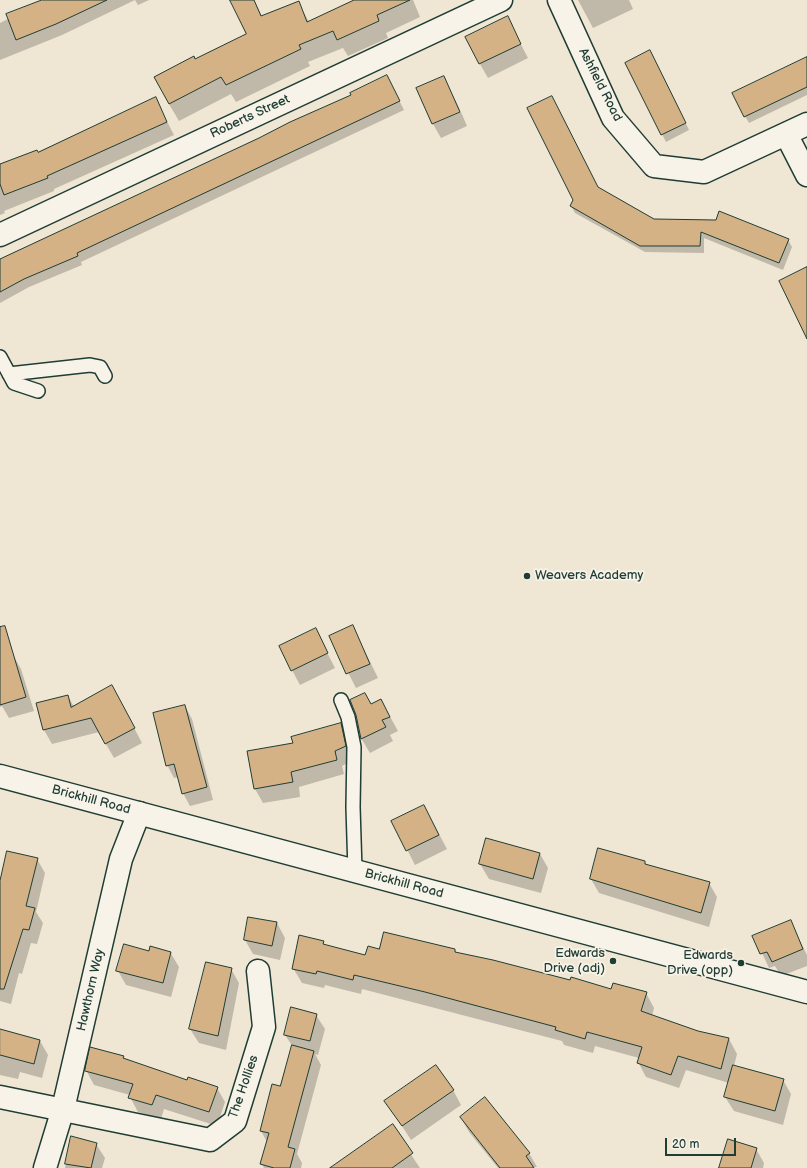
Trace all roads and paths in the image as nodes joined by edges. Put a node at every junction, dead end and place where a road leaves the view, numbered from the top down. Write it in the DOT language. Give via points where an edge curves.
graph roads {
  1 [pos="501,0"];
  2 [pos="559,0"];
  3 [pos="807,124"];
  4 [pos="786,134"];
  5 [pos="807,175"];
  6 [pos="0,235"];
  7 [pos="0,358"];
  8 [pos="9,374"];
  9 [pos="105,376"];
  10 [pos="38,391"];
  11 [pos="341,700"];
  12 [pos="0,776"];
  13 [pos="139,813"];
  14 [pos="355,871"];
  15 [pos="258,971"];
  16 [pos="807,992"];
  17 [pos="0,1097"];
  18 [pos="63,1109"];
  19 [pos="45,1168"];
  1 -- 6 [label="street, Roberts Street"];
  2 -- 4 [label="street, Ashfield Road" via="613,118 654,166 704,172"];
  3 -- 4 [label="street, Ashfield Road"];
  4 -- 5 [label="street"];
  7 -- 8 [label="lane"];
  8 -- 9 [label="lane" via="90,365 100,367"];
  8 -- 10 [label="lane" via="14,383"];
  11 -- 14 [label="lane" via="348,717 354,747"];
  12 -- 13 [label="street, Brickhill Road"];
  13 -- 14 [label="street, Brickhill Road"];
  13 -- 18 [label="street, Hawthorn Way" via="122,860"];
  14 -- 16 [label="street, Brickhill Road"];
  15 -- 18 [label="street, The Hollies" via="264,1027 235,1121 210,1140"];
  17 -- 18 [label="street, The Hollies"];
  18 -- 19 [label="street, Hawthorn Way"];
}
